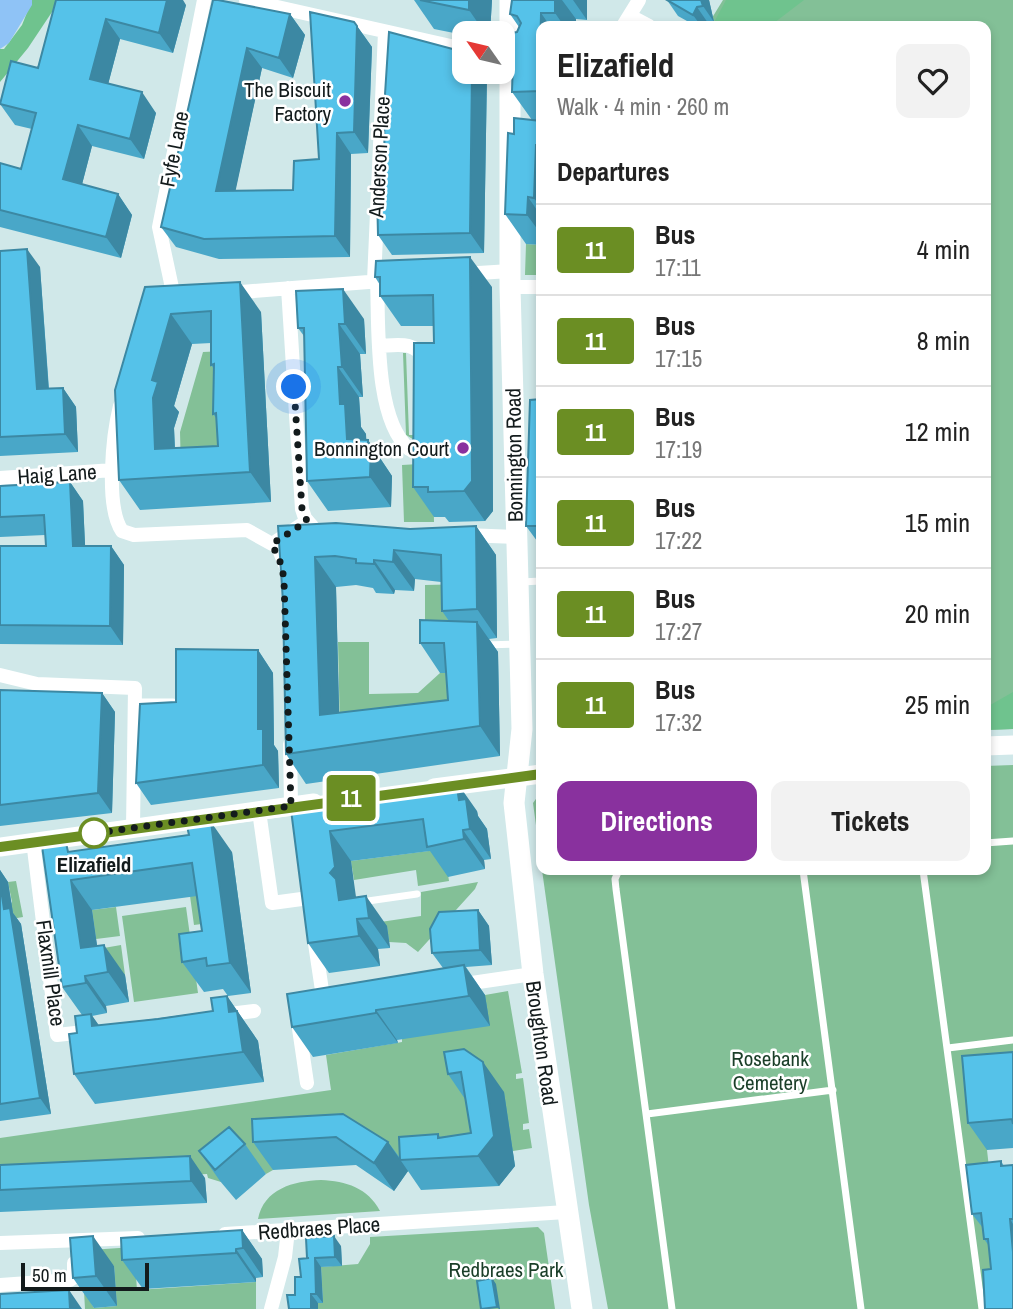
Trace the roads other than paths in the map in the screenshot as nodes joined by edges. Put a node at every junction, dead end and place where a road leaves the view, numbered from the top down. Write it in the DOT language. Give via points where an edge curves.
graph roads {
  1 [pos="204,0"];
  2 [pos="246,0"];
  3 [pos="510,0"];
  4 [pos="639,0"];
  5 [pos="510,21"];
  6 [pos="626,21"];
  7 [pos="385,32"];
  8 [pos="452,46"];
  9 [pos="509,84"];
  10 [pos="508,133"];
  11 [pos="530,133"];
  12 [pos="442,276"];
  13 [pos="403,279"];
  14 [pos="510,279"];
  15 [pos="375,281"];
  16 [pos="536,286"];
  17 [pos="288,288"];
  18 [pos="211,294"];
  19 [pos="171,299"];
  20 [pos="380,346"];
  21 [pos="425,373"];
  22 [pos="126,388"];
  23 [pos="425,423"];
  24 [pos="113,470"];
  25 [pos="0,478"];
  26 [pos="307,521"];
  27 [pos="324,530"];
  28 [pos="454,534"];
  29 [pos="516,537"];
  30 [pos="272,544"];
  31 [pos="284,581"];
  32 [pos="536,581"];
  33 [pos="517,582"];
  34 [pos="480,645"];
  35 [pos="519,645"];
  36 [pos="0,675"];
  37 [pos="135,702"];
  38 [pos="174,702"];
  39 [pos="289,725"];
  40 [pos="1013,745"];
  41 [pos="991,746"];
  42 [pos="536,774"];
  43 [pos="516,776"];
  44 [pos="411,790"];
  45 [pos="331,801"];
  46 [pos="291,806"];
  47 [pos="259,811"];
  48 [pos="132,828"];
  49 [pos="33,841"];
  50 [pos="1013,841"];
  51 [pos="991,843"];
  52 [pos="0,846"];
  53 [pos="616,875"];
  54 [pos="804,875"];
  55 [pos="924,875"];
  56 [pos="417,894"];
  57 [pos="357,903"];
  58 [pos="533,974"];
  59 [pos="436,988"];
  60 [pos="349,993"];
  61 [pos="309,999"];
  62 [pos="254,1011"];
  63 [pos="204,1017"];
  64 [pos="109,1029"];
  65 [pos="1013,1040"];
  66 [pos="948,1048"];
  67 [pos="307,1083"];
  68 [pos="833,1090"];
  69 [pos="647,1114"];
  70 [pos="566,1212"];
  71 [pos="288,1230"];
  72 [pos="214,1234"];
  73 [pos="158,1237"];
  74 [pos="73,1240"];
  75 [pos="0,1244"];
  76 [pos="0,1285"];
  77 [pos="271,1309"];
  78 [pos="582,1309"];
  79 [pos="672,1309"];
  80 [pos="861,1309"];
  81 [pos="982,1309"];
  1 -- 19 [label="street, Fyfe Lane" via="159,227"];
  2 -- 7 [label="street"];
  3 -- 5 [label="main road, Bonnington Road"];
  4 -- 6 [label="street"];
  7 -- 8 [label="street"];
  7 -- 15 [label="street, Anderson Place"];
  9 -- 10 [label="main road, Bonnington Road"];
  10 -- 11 [label="street"];
  10 -- 14 [label="main road, Bonnington Road"];
  12 -- 14 [label="street"];
  13 -- 15 [label="street"];
  14 -- 16 [label="street"];
  14 -- 29 [label="main road, Bonnington Road"];
  15 -- 17 [label="street"];
  15 -- 20 [label="street, Anderson Place"];
  17 -- 18 [label="street"];
  17 -- 26 [label="street" via="302,509"];
  20 -- 21 [label="street" via="413,347 425,360"];
  20 -- 23 [label="street, Anderson Place" via="390,418 406,447 420,450"];
  22 -- 24 [label="street" via="112,444"];
  24 -- 25 [label="street, Haig Lane"];
  24 -- 30 [label="street" via="115,510 122,531 134,535 247,530"];
  26 -- 27 [label="street"];
  26 -- 30 [label="street"];
  28 -- 29 [label="street"];
  29 -- 33 [label="main road, Bonnington Road"];
  30 -- 31 [label="lane"];
  32 -- 33 [label="lane"];
  33 -- 35 [label="main road, Bonnington Road"];
  34 -- 35 [label="lane"];
  35 -- 43 [label="main road, Bonnington Road" via="522,729"];
  36 -- 37 [label="street" via="37,684 135,688"];
  37 -- 38 [label="lane"];
  37 -- 48 [label="street"];
  39 -- 46 [label="street"];
  40 -- 41 [label="street"];
  42 -- 43 [label="street"];
  43 -- 44 [label="street"];
  43 -- 58 [label="main road, Broughton Road" via="514,803"];
  45 -- 46 [label="street"];
  46 -- 47 [label="street"];
  47 -- 48 [label="street"];
  47 -- 61 [label="street" via="272,903 312,900"];
  48 -- 49 [label="street"];
  49 -- 52 [label="street"];
  49 -- 64 [label="street, Flaxmill Place" via="57,1035"];
  50 -- 51 [label="lane"];
  53 -- 69 [label="lane"];
  54 -- 68 [label="lane"];
  55 -- 66 [label="lane"];
  56 -- 57 [label="lane"];
  58 -- 59 [label="street"];
  58 -- 70 [label="main road, Broughton Road"];
  60 -- 61 [label="street"];
  61 -- 67 [label="street"];
  62 -- 63 [label="street"];
  65 -- 66 [label="lane"];
  66 -- 81 [label="lane"];
  68 -- 69 [label="lane"];
  68 -- 80 [label="lane"];
  69 -- 79 [label="lane"];
  70 -- 71 [label="street, Redbraes Place"];
  70 -- 78 [label="main road, Broughton Road"];
  71 -- 72 [label="street, Redbraes Place"];
  71 -- 77 [label="street"];
  73 -- 74 [label="street"];
  74 -- 75 [label="street"];
  74 -- 76 [label="street" via="72,1280"];
}
